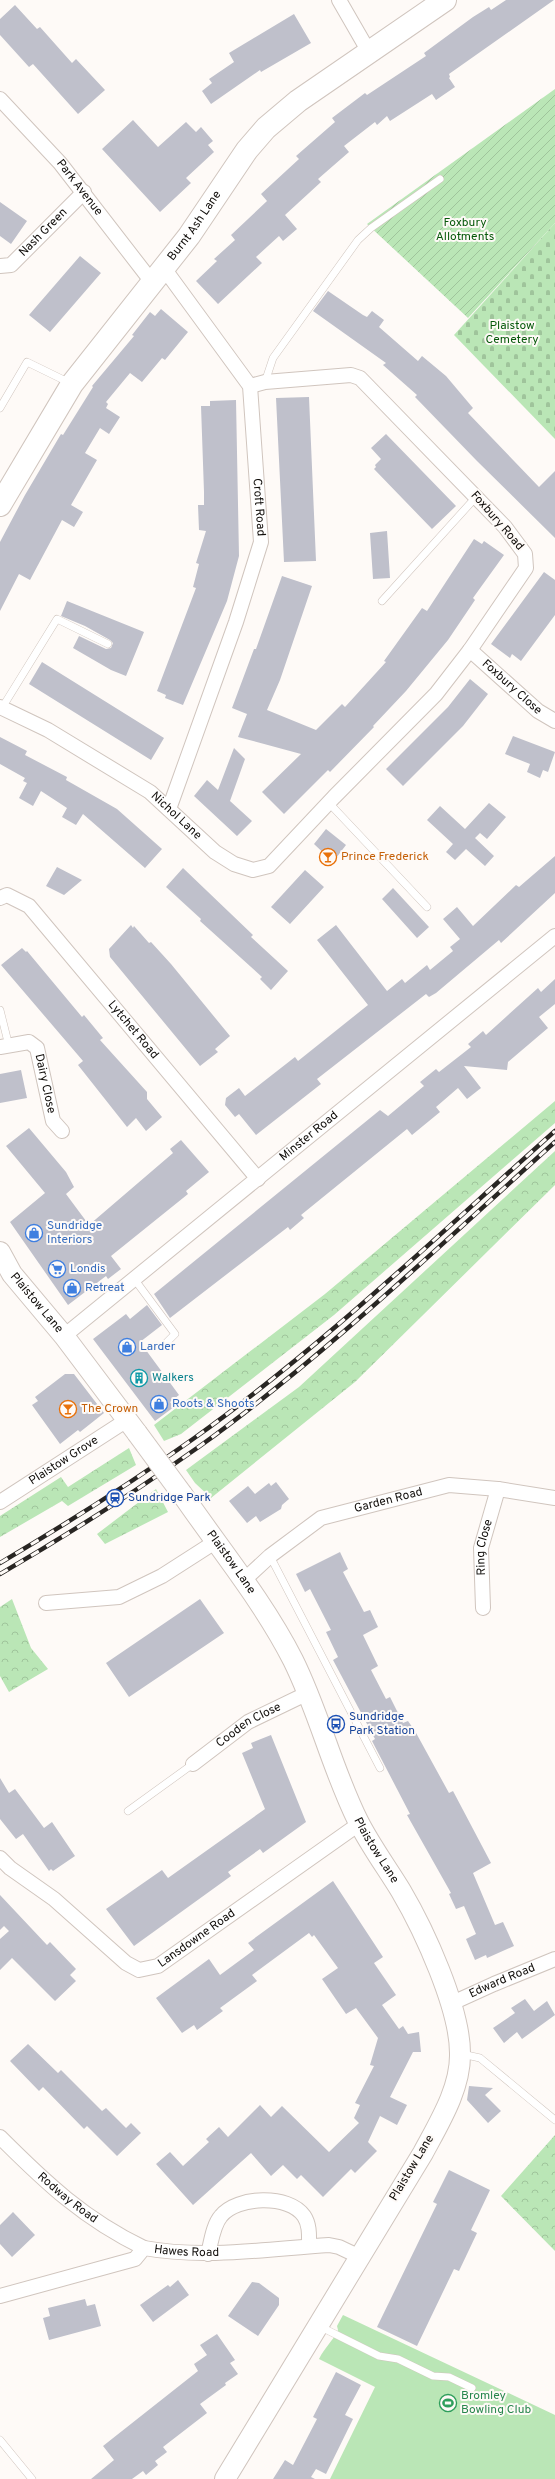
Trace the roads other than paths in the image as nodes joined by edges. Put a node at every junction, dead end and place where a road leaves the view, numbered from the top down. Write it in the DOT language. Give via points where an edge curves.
graph roads {
  1 [pos="339,0"];
  2 [pos="445,0"];
  3 [pos="369,52"];
  4 [pos="0,99"];
  5 [pos="440,180"];
  6 [pos="84,192"];
  7 [pos="0,266"];
  8 [pos="157,274"];
  9 [pos="265,382"];
  10 [pos="72,384"];
  11 [pos="250,386"];
  12 [pos="0,408"];
  13 [pos="476,497"];
  14 [pos="0,505"];
  15 [pos="382,601"];
  16 [pos="108,644"];
  17 [pos="470,650"];
  18 [pos="1,708"];
  19 [pos="555,721"];
  20 [pos="331,800"];
  21 [pos="169,809"];
  22 [pos="0,898"];
  23 [pos="427,907"];
  24 [pos="555,936"];
  25 [pos="0,1010"];
  26 [pos="4,1047"];
  27 [pos="62,1131"];
  28 [pos="258,1179"];
  29 [pos="0,1252"];
  30 [pos="134,1280"];
  31 [pos="64,1336"];
  32 [pos="166,1343"];
  33 [pos="132,1426"];
  34 [pos="498,1488"];
  35 [pos="555,1498"];
  36 [pos="0,1502"];
  37 [pos="215,1542"];
  38 [pos="270,1556"];
  39 [pos="243,1581"];
  40 [pos="46,1603"];
  41 [pos="483,1608"];
  42 [pos="308,1693"];
  43 [pos="193,1764"];
  44 [pos="380,1768"];
  45 [pos="128,1811"];
  46 [pos="359,1824"];
  47 [pos="0,1858"];
  48 [pos="555,1959"];
  49 [pos="450,2004"];
  50 [pos="460,2053"];
  51 [pos="555,2120"];
  52 [pos="0,2137"];
  53 [pos="309,2246"];
  54 [pos="144,2248"];
  55 [pos="208,2254"];
  56 [pos="358,2256"];
  57 [pos="0,2296"];
  58 [pos="317,2325"];
  59 [pos="472,2388"];
  60 [pos="0,2440"];
  61 [pos="32,2479"];
  62 [pos="225,2479"];
  1 -- 3 [label="street"];
  2 -- 3 [label="main road, Burnt Ash Lane"];
  3 -- 8 [label="main road, Burnt Ash Lane" via="298,101 266,128 247,150 190,236"];
  4 -- 6 [label="street, Park Avenue"];
  5 -- 9 [label="lane" via="371,228 358,240 273,358"];
  6 -- 7 [label="street, Nash Green" via="10,265"];
  6 -- 8 [label="street, Park Avenue"];
  8 -- 10 [label="main road, Burnt Ash Lane"];
  8 -- 11 [label="street"];
  9 -- 11 [label="street, Foxbury Road"];
  9 -- 13 [label="street, Foxbury Road" via="351,375 360,378"];
  10 -- 12 [label="lane" via="27,362"];
  10 -- 14 [label="main road, Burnt Ash Lane"];
  11 -- 21 [label="street, Croft Road" via="261,542 236,622"];
  13 -- 15 [label="lane"];
  13 -- 17 [label="street, Foxbury Road" via="517,540 525,554 526,568"];
  16 -- 18 [label="lane" via="57,618"];
  17 -- 19 [label="street, Foxbury Close" via="538,711"];
  17 -- 20 [label="street, Foxbury Road" via="436,694"];
  18 -- 21 [label="street, Nichol Lane" via="48,730 150,792"];
  20 -- 21 [label="street, Nichol Lane" via="281,856 269,866 253,870 234,864 215,852"];
  20 -- 23 [label="lane"];
  22 -- 28 [label="street, Lytchet Road" via="7,895 29,906"];
  24 -- 28 [label="street, Minster Road"];
  25 -- 26 [label="lane"];
  26 -- 27 [label="street, Dairy Close" via="29,1042 37,1048 53,1121"];
  28 -- 30 [label="street, Minster Road"];
  29 -- 31 [label="street, Plaistow Lane" via="12,1274"];
  30 -- 31 [label="street, Minster Road"];
  30 -- 32 [label="lane" via="175,1334"];
  31 -- 33 [label="street, Plaistow Lane"];
  33 -- 36 [label="street, Plaistow Grove"];
  33 -- 37 [label="street, Plaistow Lane, bridge"];
  34 -- 35 [label="street, Garden Road"];
  34 -- 38 [label="street, Garden Road" via="449,1485 320,1518"];
  34 -- 41 [label="street, Ring Close" via="481,1548"];
  37 -- 39 [label="street, Plaistow Lane"];
  37 -- 40 [label="street" via="162,1576 119,1597"];
  38 -- 39 [label="street, Garden Road"];
  38 -- 44 [label="lane"];
  39 -- 42 [label="street, Plaistow Lane" via="277,1630"];
  42 -- 43 [label="street, Cooden Close" via="248,1722"];
  42 -- 46 [label="street, Plaistow Lane" via="333,1765"];
  43 -- 45 [label="lane"];
  46 -- 47 [label="street, Lansdowne Road" via="158,1966 139,1970 126,1963 54,1899"];
  46 -- 49 [label="street, Plaistow Lane" via="402,1893 420,1928 436,1962"];
  48 -- 49 [label="street, Edward Road"];
  49 -- 50 [label="street, Plaistow Lane"];
  50 -- 51 [label="lane" via="480,2058"];
  50 -- 56 [label="street, Plaistow Lane" via="455,2085 440,2121"];
  52 -- 54 [label="street, Rodway Road" via="50,2187 83,2213"];
  53 -- 55 [label="street, Hawes Road"];
  53 -- 55 [label="street" via="309,2225 304,2215 293,2206 268,2200 250,2201 233,2206 220,2216"];
  53 -- 56 [label="street, Hawes Road" via="339,2247"];
  54 -- 55 [label="street, Hawes Road" via="174,2253"];
  54 -- 57 [label="street, Hawes Road" via="135,2259"];
  56 -- 58 [label="street, Plaistow Lane"];
  58 -- 59 [label="lane" via="379,2356 398,2359 433,2376 449,2376"];
  58 -- 62 [label="street, Plaistow Lane"];
  60 -- 61 [label="lane"];
}
